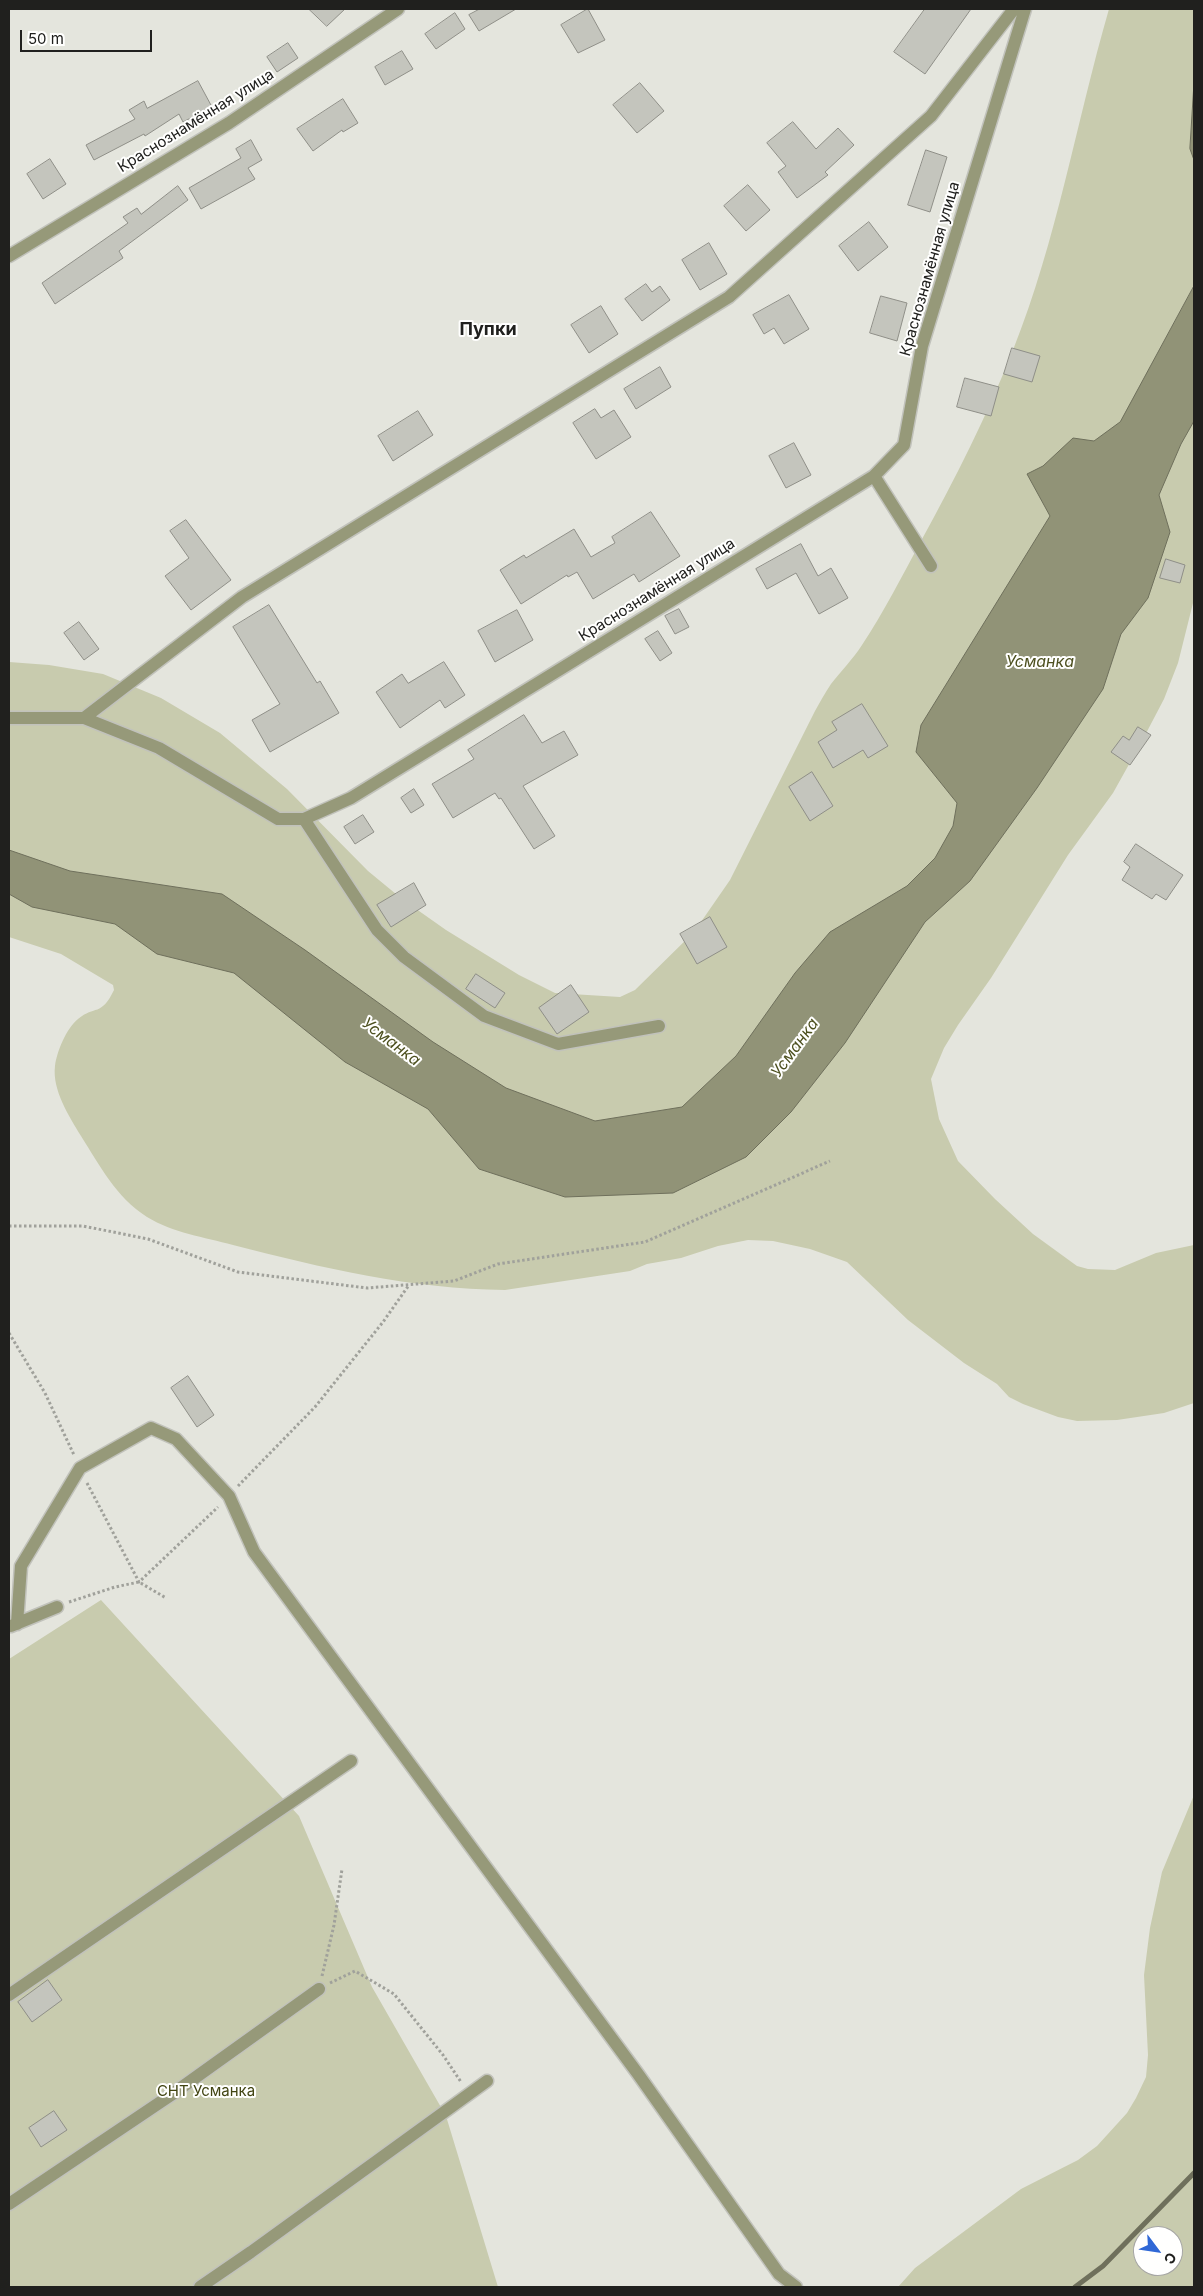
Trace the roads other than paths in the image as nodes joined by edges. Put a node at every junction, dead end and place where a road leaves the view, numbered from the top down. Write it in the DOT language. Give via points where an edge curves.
graph roads {
  1 [pos="398,9"];
  2 [pos="1014,9"];
  3 [pos="1025,9"];
  4 [pos="9,256"];
  5 [pos="874,476"];
  6 [pos="931,566"];
  7 [pos="9,718"];
  8 [pos="84,718"];
  9 [pos="304,819"];
  10 [pos="658,1026"];
  11 [pos="56,1607"];
  12 [pos="13,1625"];
  13 [pos="351,1761"];
  14 [pos="318,1989"];
  15 [pos="9,1995"];
  16 [pos="487,2082"];
  17 [pos="9,2204"];
  18 [pos="200,2287"];
  19 [pos="796,2287"];
  1 -- 4 [label="street, Краснознамённая улица" via="229,123"];
  2 -- 8 [label="street" via="931,116 729,297 242,597"];
  3 -- 5 [label="street, Краснознамённая улица" via="922,346 904,445"];
  5 -- 6 [label="street"];
  5 -- 9 [label="street, Краснознамённая улица" via="351,798"];
  7 -- 8 [label="street, Краснознамённая улица"];
  8 -- 9 [label="street, Краснознамённая улица" via="159,748 278,819"];
  9 -- 10 [label="street" via="377,930 404,957 484,1016 558,1044"];
  11 -- 12 [label="street"];
  12 -- 19 [label="street" via="21,1566 80,1468 151,1428 176,1439 229,1496 254,1552 603,2027 779,2274"];
  13 -- 15 [label="street"];
  14 -- 17 [label="street" via="171,2095"];
  16 -- 18 [label="street"];
}
